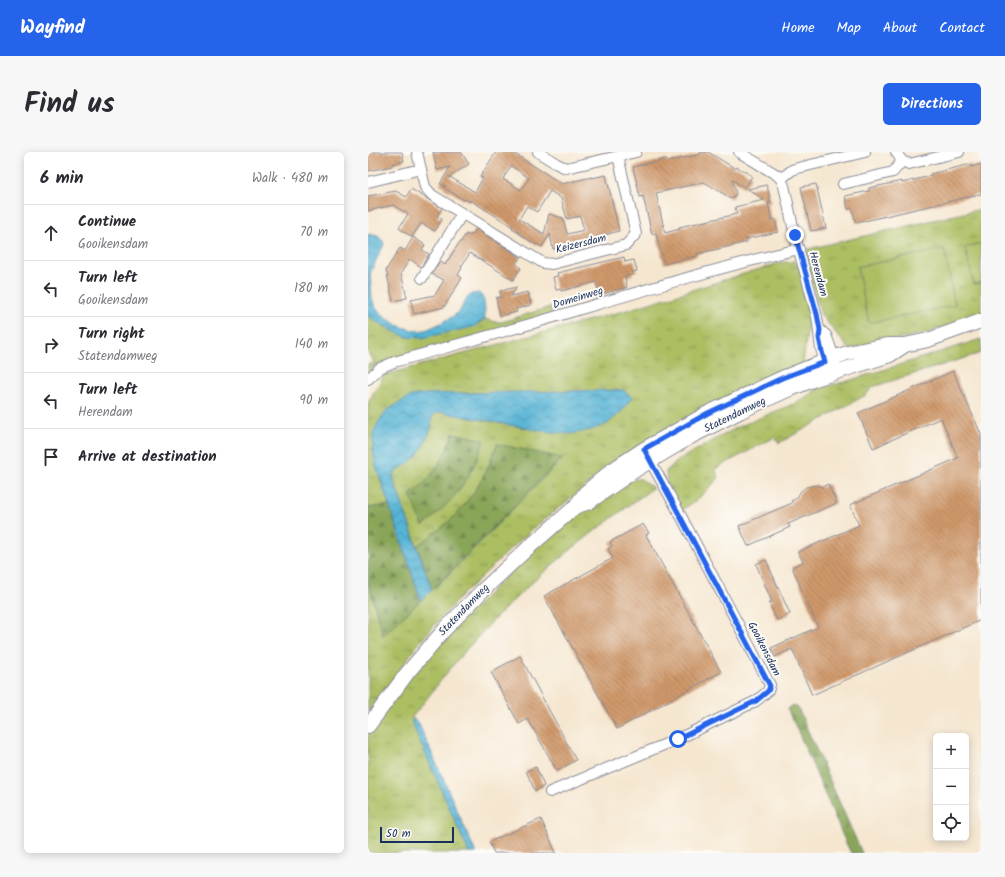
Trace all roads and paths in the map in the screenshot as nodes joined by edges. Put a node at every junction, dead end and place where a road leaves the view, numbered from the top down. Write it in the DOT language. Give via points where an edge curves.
graph roads {
  1 [pos="417,152"];
  2 [pos="538,152"];
  3 [pos="636,152"];
  4 [pos="739,152"];
  5 [pos="865,152"];
  6 [pos="896,152"];
  7 [pos="959,152"];
  8 [pos="618,156"];
  9 [pos="902,162"];
  10 [pos="421,169"];
  11 [pos="781,179"];
  12 [pos="368,182"];
  13 [pos="843,184"];
  14 [pos="462,214"];
  15 [pos="799,249"];
  16 [pos="422,278"];
  17 [pos="981,321"];
  18 [pos="905,345"];
  19 [pos="830,360"];
  20 [pos="834,373"];
  21 [pos="368,379"];
  22 [pos="647,455"];
  23 [pos="368,726"];
  24 [pos="550,792"];
  1 -- 10 [label="street, Keizersdam"];
  2 -- 8 [label="street" via="566,168"];
  3 -- 8 [label="street"];
  4 -- 11 [label="street"];
  5 -- 11 [label="street" via="798,168"];
  6 -- 9 [label="street"];
  7 -- 9 [label="street" via="909,164"];
  8 -- 14 [label="street, Keizersdam" via="636,234 626,245 552,264 543,263"];
  9 -- 13 [label="street" via="893,172"];
  10 -- 12 [label="street"];
  10 -- 14 [label="street, Keizersdam" via="425,188"];
  11 -- 15 [label="street, Herendam"];
  14 -- 16 [label="street"];
  15 -- 19 [label="street, Herendam" via="820,330 826,335 831,349"];
  15 -- 21 [label="street, Domeinweg" via="394,362 380,368"];
  17 -- 18 [label="main road, Statendamweg" via="928,340"];
  18 -- 19 [label="main road, Statendamweg" via="887,345 847,353"];
  18 -- 20 [label="main road, Statendamweg" via="890,355"];
  19 -- 20 [label="street, Herendam"];
  19 -- 22 [label="main road, Statendamweg" via="782,378 708,413"];
  20 -- 22 [label="main road, Statendamweg" via="783,392"];
  22 -- 23 [label="main road, Statendamweg" via="589,502 575,507 482,591 408,672"];
  22 -- 24 [label="street, Gooikensdam" via="770,686 756,701 678,739"];
}
